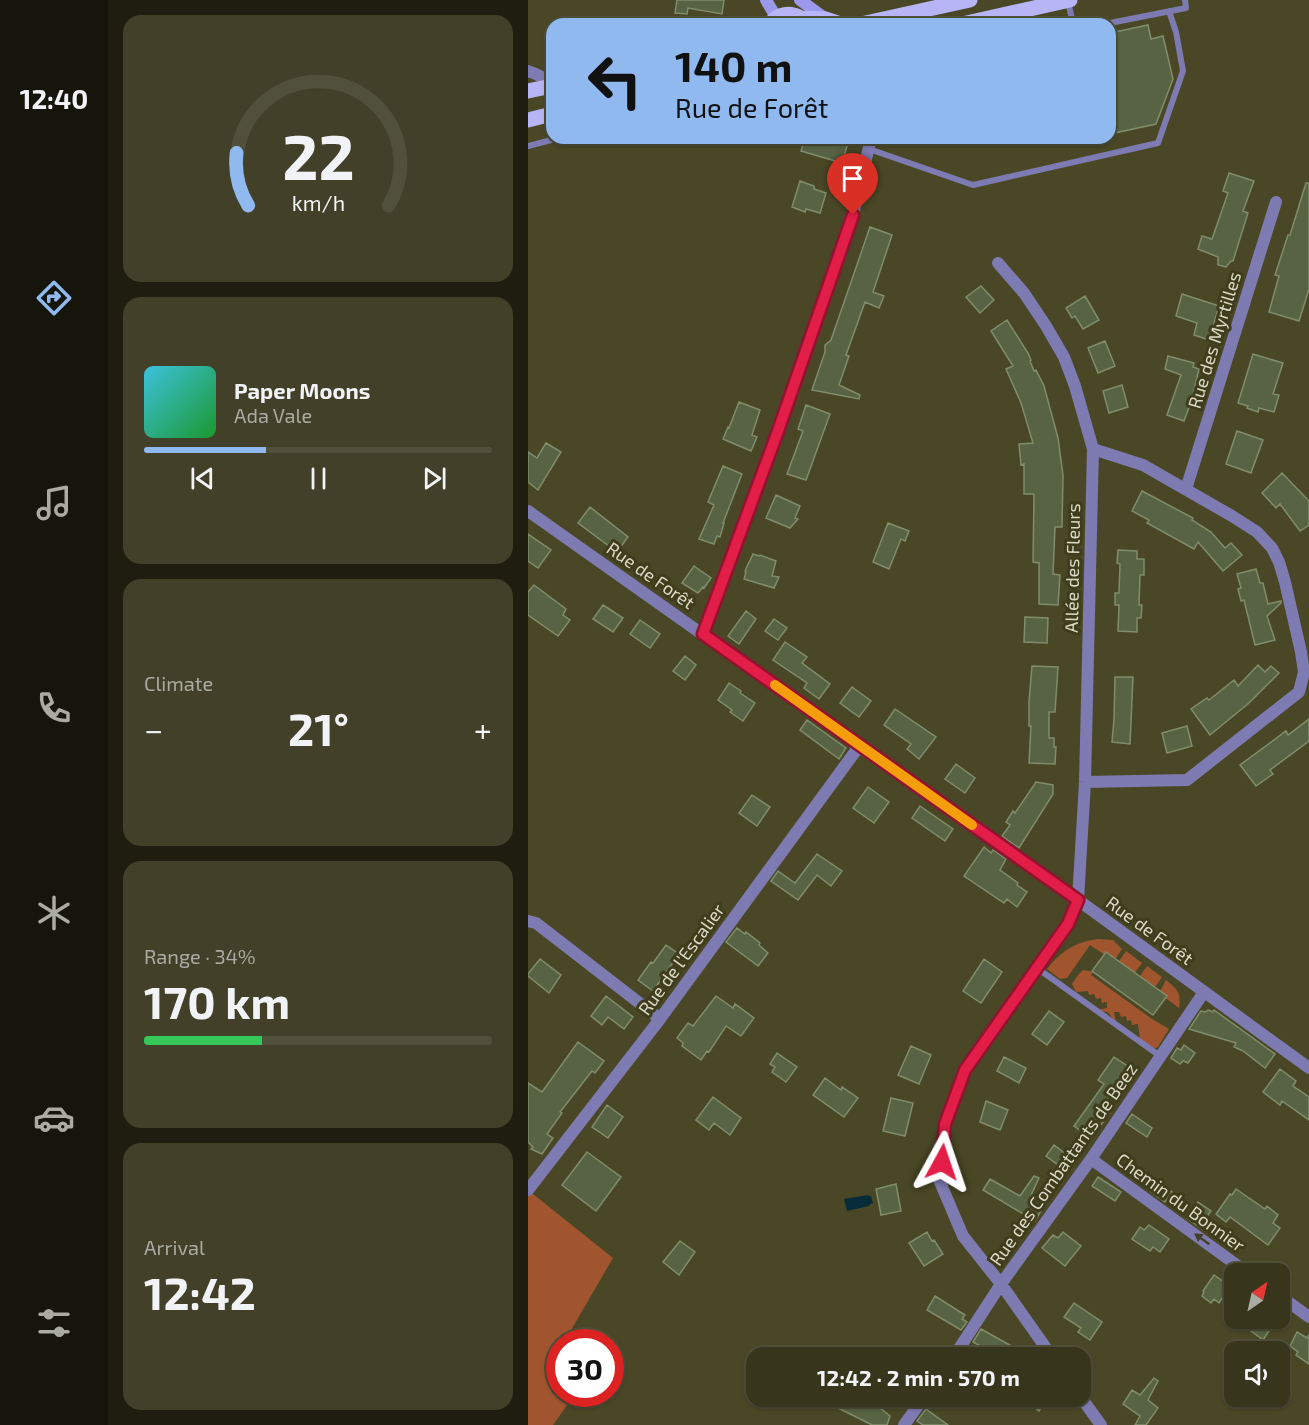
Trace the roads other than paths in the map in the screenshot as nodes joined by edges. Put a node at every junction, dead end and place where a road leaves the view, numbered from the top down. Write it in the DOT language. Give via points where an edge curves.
graph roads {
  1 [pos="766,0"];
  2 [pos="794,0"];
  3 [pos="800,0"];
  4 [pos="970,0"];
  5 [pos="1069,0"];
  6 [pos="1185,0"];
  7 [pos="1169,11"];
  8 [pos="769,18"];
  9 [pos="777,18"];
  10 [pos="799,18"];
  11 [pos="802,18"];
  12 [pos="825,18"];
  13 [pos="888,18"];
  14 [pos="989,18"];
  15 [pos="1072,18"];
  16 [pos="1116,22"];
  17 [pos="528,72"];
  18 [pos="546,80"];
  19 [pos="546,86"];
  20 [pos="528,92"];
  21 [pos="546,116"];
  22 [pos="528,120"];
  23 [pos="546,141"];
  24 [pos="870,144"];
  25 [pos="528,146"];
  26 [pos="1276,202"];
  27 [pos="998,262"];
  28 [pos="1093,449"];
  29 [pos="1186,489"];
  30 [pos="528,511"];
  31 [pos="703,634"];
  32 [pos="860,745"];
  33 [pos="1085,782"];
  34 [pos="1078,900"];
  35 [pos="528,921"];
  36 [pos="1037,968"];
  37 [pos="1204,992"];
  38 [pos="660,1019"];
  39 [pos="1160,1056"];
  40 [pos="1309,1068"];
  41 [pos="1091,1159"];
  42 [pos="528,1190"];
  43 [pos="1234,1263"];
  44 [pos="1001,1284"];
  45 [pos="1290,1303"];
  46 [pos="1309,1317"];
  47 [pos="960,1347"];
  48 [pos="1045,1347"];
  49 [pos="917,1407"];
  50 [pos="1088,1407"];
  51 [pos="904,1425"];
  52 [pos="1101,1425"];
  1 -- 8 [label="street"];
  2 -- 11 [label="street"];
  3 -- 12 [label="street"];
  4 -- 13 [label="main road"];
  5 -- 14 [label="main road"];
  5 -- 15 [label="lane"];
  6 -- 7 [label="lane" via="1186,8"];
  7 -- 16 [label="lane"];
  7 -- 24 [label="lane" via="1183,70 1158,142 973,185"];
  9 -- 10 [label="main road" via="787,14"];
  17 -- 18 [label="street"];
  19 -- 20 [label="main road"];
  21 -- 22 [label="main road"];
  23 -- 25 [label="lane"];
  24 -- 31 [label="street" via="853,215"];
  26 -- 29 [label="street, Rue des Myrtilles"];
  27 -- 28 [label="street, Allée des Fleurs" via="1024,293 1064,357"];
  28 -- 29 [label="street" via="1143,465"];
  28 -- 33 [label="street, Allée des Fleurs"];
  29 -- 33 [label="street" via="1257,532 1272,548 1285,582 1301,652 1304,672 1299,692 1187,780"];
  30 -- 31 [label="street, Rue de Forêt"];
  31 -- 32 [label="street, Rue de Forêt"];
  32 -- 34 [label="street, Rue de Forêt"];
  32 -- 38 [label="street, Rue de l'Escalier"];
  33 -- 34 [label="street, Allée des Fleurs"];
  34 -- 36 [label="street" via="1068,924"];
  34 -- 37 [label="street, Rue de Forêt"];
  35 -- 38 [label="street" via="536,923"];
  36 -- 39 [label="lane"];
  36 -- 44 [label="street" via="965,1070 945,1124 940,1182 963,1236"];
  37 -- 39 [label="street, Rue des Combattants de Beez"];
  37 -- 40 [label="street, Rue de Forêt"];
  38 -- 42 [label="street, Rue de l'Escalier"];
  39 -- 41 [label="street, Rue des Combattants de Beez"];
  43 -- 41 [label="street, Chemin du Bonnier, one-way"];
  41 -- 44 [label="street, Rue des Combattants de Beez"];
  44 -- 47 [label="street, Rue des Combattants de Beez"];
  44 -- 48 [label="street"];
  45 -- 46 [label="street"];
  49 -- 51 [label="street"];
  50 -- 52 [label="street"];
}
